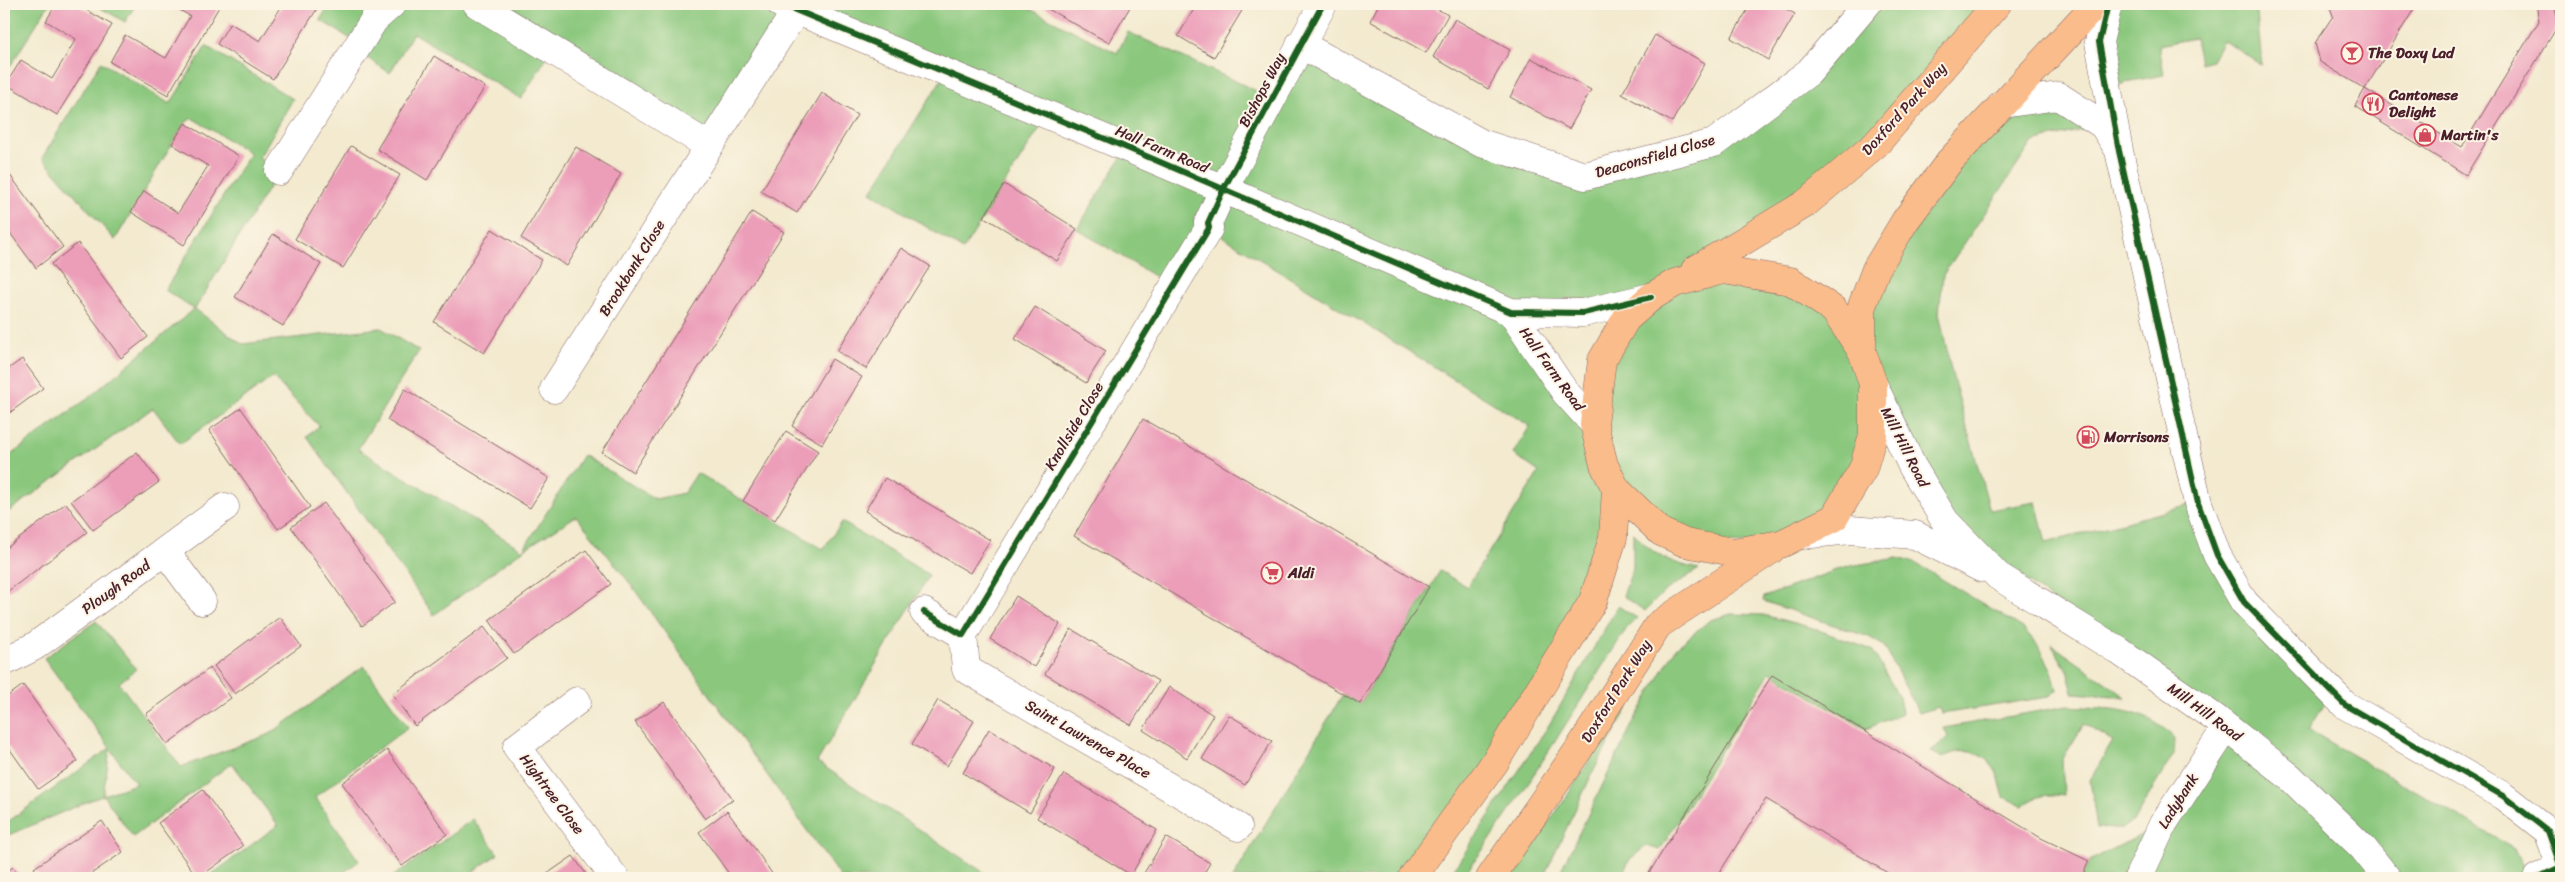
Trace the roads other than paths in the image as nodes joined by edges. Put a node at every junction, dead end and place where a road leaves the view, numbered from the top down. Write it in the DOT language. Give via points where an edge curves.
graph roads {
  1 [pos="392,4"];
  2 [pos="477,4"];
  3 [pos="1323,4"];
  4 [pos="1867,4"];
  5 [pos="1997,4"];
  6 [pos="2096,4"];
  7 [pos="2108,4"];
  8 [pos="789,6"];
  9 [pos="1300,44"];
  10 [pos="2002,104"];
  11 [pos="709,146"];
  12 [pos="2119,151"];
  13 [pos="279,171"];
  14 [pos="1224,188"];
  15 [pos="1674,282"];
  16 [pos="1651,297"];
  17 [pos="1511,312"];
  18 [pos="1862,351"];
  19 [pos="1873,384"];
  20 [pos="554,389"];
  21 [pos="1594,424"];
  22 [pos="1616,489"];
  23 [pos="225,507"];
  24 [pos="1789,540"];
  25 [pos="164,551"];
  26 [pos="1998,576"];
  27 [pos="202,601"];
  28 [pos="924,612"];
  29 [pos="963,636"];
  30 [pos="4,662"];
  31 [pos="577,701"];
  32 [pos="2226,728"];
  33 [pos="1238,827"];
  34 [pos="615,878"];
  35 [pos="1412,878"];
  36 [pos="1490,878"];
  37 [pos="2138,878"];
  38 [pos="2387,878"];
  39 [pos="2537,878"];
  1 -- 13 [label="street" via="374,20"];
  2 -- 11 [label="street"];
  3 -- 9 [label="street, Bishops Way"];
  4 -- 9 [label="street, Deaconsfield Close" via="1809,72 1714,143 1585,176 1481,143"];
  5 -- 15 [label="main road, Doxford Park Way" via="1876,144 1805,204"];
  6 -- 10 [label="main road, Doxford Park Way"];
  7 -- 12 [label="street" via="2099,42"];
  8 -- 11 [label="street, Brookbank Close"];
  8 -- 14 [label="street, Hall Farm Road"];
  9 -- 14 [label="street, Bishops Way"];
  10 -- 12 [label="street" via="2058,96 2103,125"];
  10 -- 18 [label="main road, Doxford Park Way" via="1948,162 1876,268 1862,306"];
  11 -- 20 [label="street, Brookbank Close"];
  12 -- 39 [label="street" via="2198,503 2216,555 2244,602 2345,704 2503,796 2548,832 2560,867"];
  14 -- 17 [label="street, Hall Farm Road"];
  14 -- 29 [label="street, Knollside Close" via="1208,223 1209,228"];
  15 -- 16 [label="main road, Doxford Park Way"];
  15 -- 18 [label="main road, Doxford Park Way" via="1723,270 1791,281 1834,310"];
  16 -- 17 [label="street, Hall Farm Road" via="1583,314"];
  16 -- 21 [label="main road, Doxford Park Way" via="1626,319 1602,360"];
  17 -- 21 [label="street, Hall Farm Road" via="1565,392"];
  18 -- 19 [label="main road, Doxford Park Way"];
  19 -- 24 [label="main road, Doxford Park Way" via="1873,435 1863,469 1834,518"];
  19 -- 26 [label="street, Mill Hill Road" via="1912,466 1945,521"];
  21 -- 22 [label="main road, Doxford Park Way" via="1604,464"];
  22 -- 24 [label="main road, Doxford Park Way" via="1661,532 1685,543 1733,552"];
  22 -- 35 [label="main road" via="1612,538 1593,601 1495,762"];
  23 -- 25 [label="street, Plough Road"];
  24 -- 26 [label="street, Mill Hill Road" via="1850,530 1914,535"];
  24 -- 36 [label="main road, Doxford Park Way" via="1658,625 1579,749"];
  25 -- 27 [label="street"];
  25 -- 30 [label="street, Plough Road" via="35,646"];
  26 -- 32 [label="street, Mill Hill Road" via="2118,650"];
  28 -- 29 [label="street"];
  29 -- 33 [label="street, Saint Lawrence Place" via="966,669"];
  31 -- 34 [label="street, Hightree Close" via="517,747"];
  32 -- 37 [label="street, Ladybank" via="2163,824"];
  32 -- 38 [label="street, Mill Hill Road" via="2290,777 2363,848"];
}
